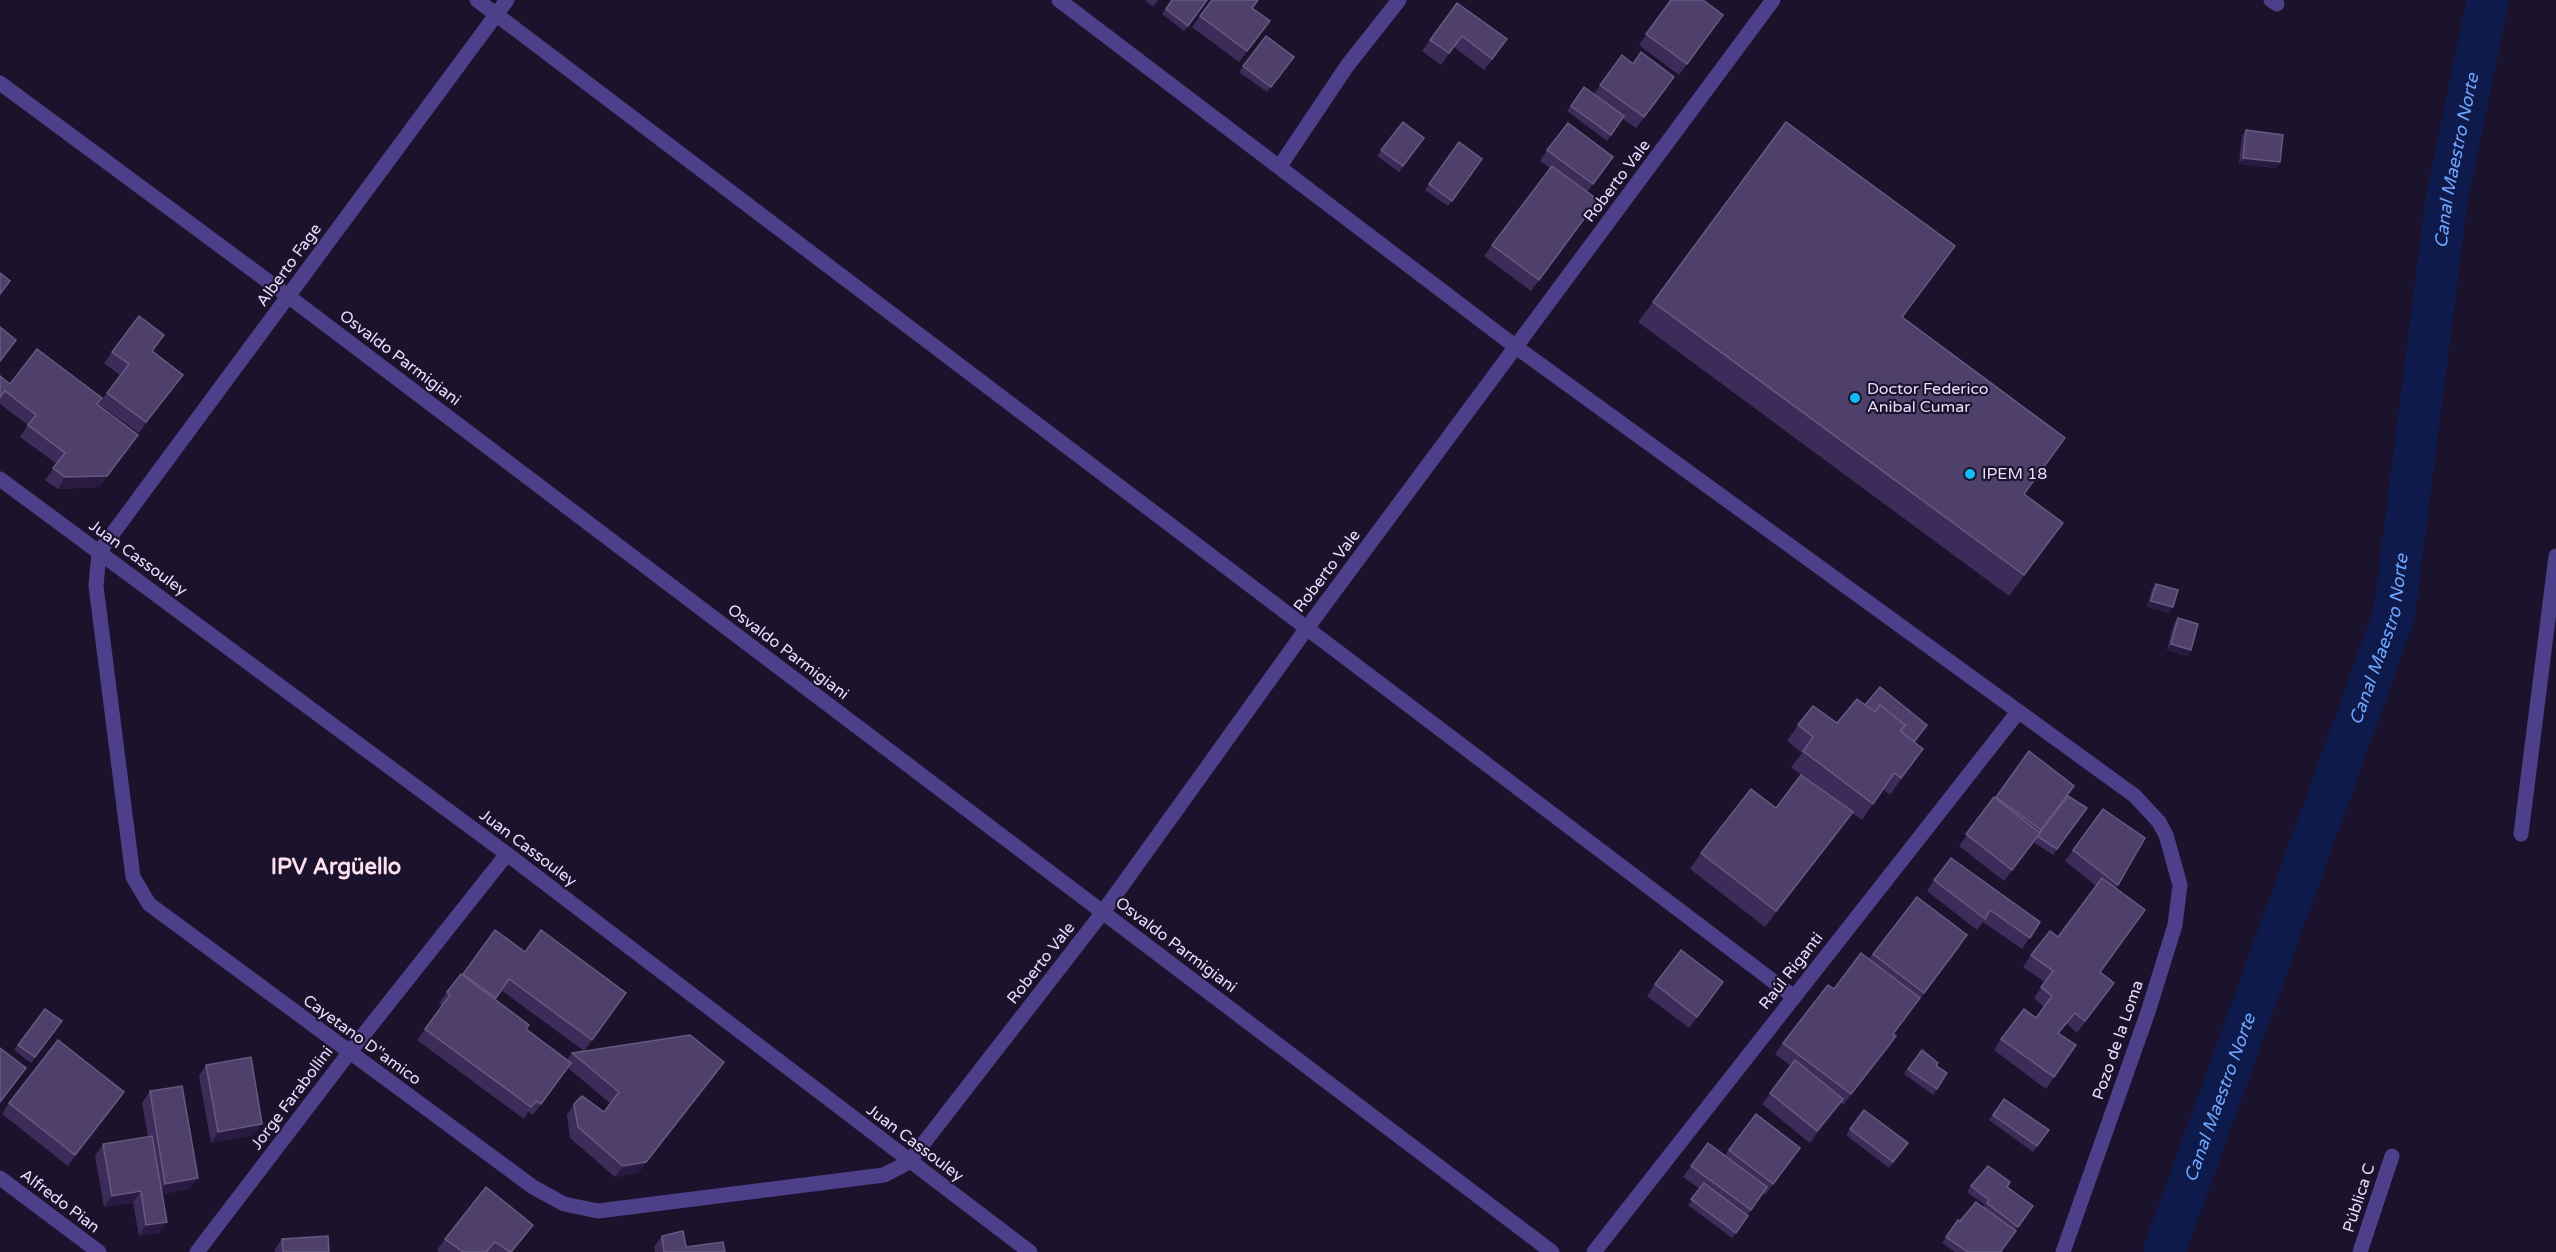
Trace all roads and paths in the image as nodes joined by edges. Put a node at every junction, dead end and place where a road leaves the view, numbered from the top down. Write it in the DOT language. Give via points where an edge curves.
graph roads {
  1 [pos="477,0"];
  2 [pos="507,0"];
  3 [pos="1059,0"];
  4 [pos="1399,0"];
  5 [pos="1773,0"];
  6 [pos="496,15"];
  7 [pos="0,83"];
  8 [pos="1280,166"];
  9 [pos="288,296"];
  10 [pos="1516,347"];
  11 [pos="0,479"];
  12 [pos="99,552"];
  13 [pos="2556,556"];
  14 [pos="1307,628"];
  15 [pos="2550,649"];
  16 [pos="2018,712"];
  17 [pos="2521,834"];
  18 [pos="507,854"];
  19 [pos="1103,912"];
  20 [pos="1794,997"];
  21 [pos="349,1053"];
  22 [pos="2392,1156"];
  23 [pos="909,1162"];
  24 [pos="0,1178"];
  25 [pos="99,1252"];
  26 [pos="197,1252"];
  27 [pos="1030,1252"];
  28 [pos="1552,1252"];
  29 [pos="1594,1252"];
  30 [pos="2063,1252"];
  31 [pos="2360,1252"];
  1 -- 6 [label="street"];
  2 -- 6 [label="street, Alberto Fage"];
  3 -- 8 [label="street, Pozo de la Loma"];
  4 -- 8 [label="street" via="1347,66"];
  5 -- 10 [label="street, Roberto Vale"];
  6 -- 9 [label="street, Alberto Fage"];
  6 -- 14 [label="street"];
  7 -- 9 [label="street, Osvaldo Parmigiani"];
  8 -- 10 [label="street, Pozo de la Loma"];
  9 -- 12 [label="street, Alberto Fage"];
  9 -- 19 [label="street, Osvaldo Parmigiani"];
  10 -- 14 [label="street, Roberto Vale"];
  10 -- 16 [label="street, Pozo de la Loma"];
  11 -- 12 [label="street, Juan Cassouley"];
  12 -- 18 [label="street, Juan Cassouley"];
  12 -- 21 [label="street, Cayetano D''amico" via="96,586 133,877 148,904"];
  13 -- 15 [label="street"];
  14 -- 19 [label="street, Roberto Vale"];
  14 -- 20 [label="street"];
  15 -- 17 [label="street"];
  16 -- 20 [label="street, Raúl Riganti"];
  16 -- 30 [label="street, Pozo de la Loma" via="2135,796 2166,835 2180,885 2175,925 2148,1012"];
  18 -- 21 [label="street, Jorge Farabollini"];
  18 -- 23 [label="street, Juan Cassouley"];
  19 -- 23 [label="street, Roberto Vale"];
  19 -- 28 [label="street, Osvaldo Parmigiani"];
  20 -- 29 [label="street, Raúl Riganti"];
  21 -- 23 [label="street, Cayetano D''amico" via="533,1187 564,1204 598,1212 884,1175"];
  21 -- 26 [label="street, Jorge Farabollini"];
  22 -- 31 [label="street, Pública C"];
  23 -- 27 [label="street, Juan Cassouley"];
  24 -- 25 [label="street, Alfredo Pian"];
}
